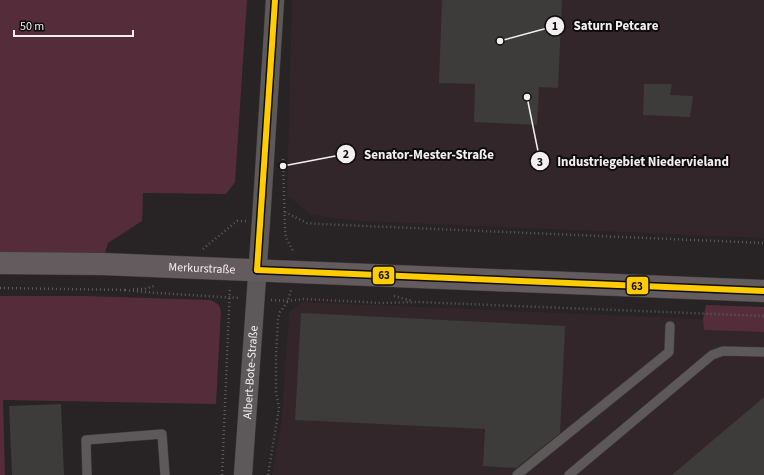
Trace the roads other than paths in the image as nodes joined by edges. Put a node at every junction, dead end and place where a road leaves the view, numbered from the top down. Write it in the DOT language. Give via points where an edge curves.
graph roads {
  1 [pos="275,0"];
  2 [pos="0,263"];
  3 [pos="258,270"];
  4 [pos="764,290"];
  5 [pos="670,326"];
  6 [pos="764,352"];
  7 [pos="87,475"];
  8 [pos="165,475"];
  9 [pos="243,475"];
  10 [pos="516,475"];
  11 [pos="569,475"];
  1 -- 3 [label="street, Albert-Bote-Straße"];
  2 -- 3 [label="street, Merkurstraße"];
  3 -- 4 [label="street, Merkurstraße"];
  3 -- 9 [label="street, Albert-Bote-Straße"];
  5 -- 10 [label="lane" via="669,352"];
  6 -- 11 [label="lane" via="723,351 712,355"];
  7 -- 8 [label="lane" via="86,440 162,434"];
}
